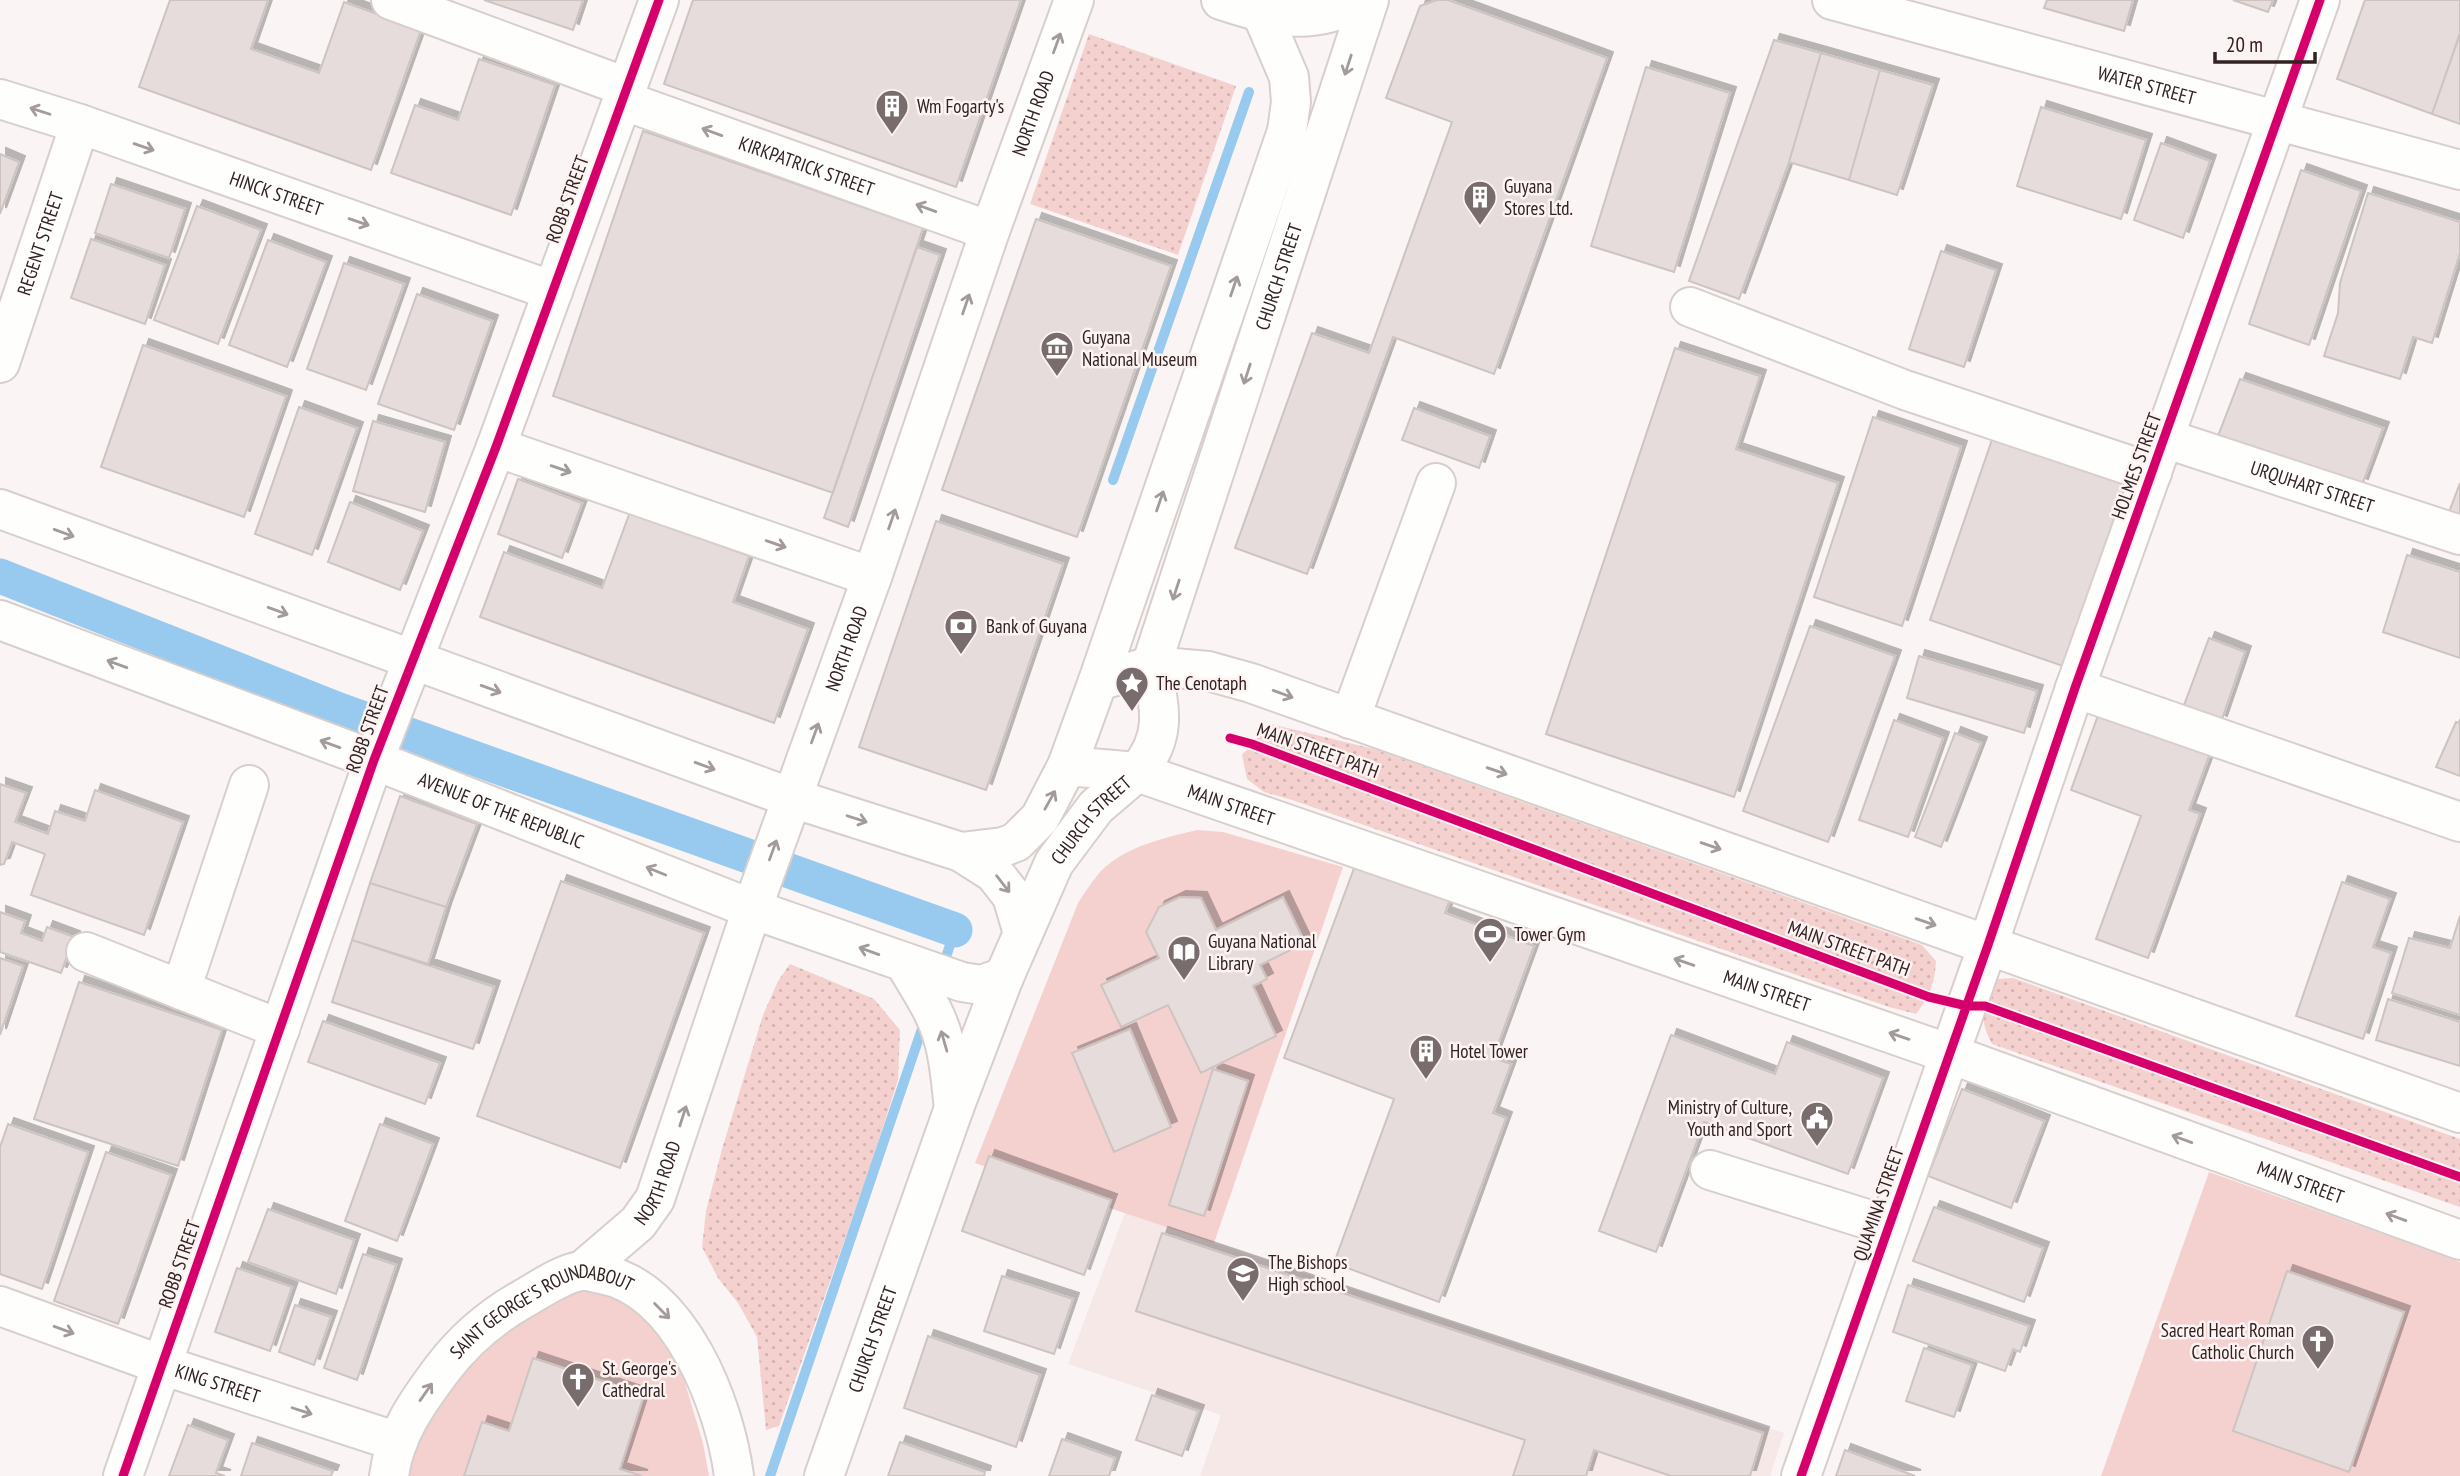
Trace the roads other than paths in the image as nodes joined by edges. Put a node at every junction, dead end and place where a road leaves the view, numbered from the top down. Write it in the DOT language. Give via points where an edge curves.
graph roads {
  1 [pos="391,0"];
  2 [pos="659,0"];
  3 [pos="1074,0"];
  4 [pos="1221,0"];
  5 [pos="1360,0"];
  6 [pos="1369,0"];
  7 [pos="1832,0"];
  8 [pos="2320,0"];
  9 [pos="1262,14"];
  10 [pos="624,93"];
  11 [pos="0,99"];
  12 [pos="2277,122"];
  13 [pos="80,124"];
  14 [pos="2460,170"];
  15 [pos="990,231"];
  16 [pos="553,291"];
  17 [pos="1690,307"];
  18 [pos="0,363"];
  19 [pos="496,447"];
  20 [pos="2158,456"];
  21 [pos="1436,483"];
  22 [pos="0,509"];
  23 [pos="2460,536"];
  24 [pos="872,577"];
  25 [pos="0,620"];
  26 [pos="1152,666"];
  27 [pos="406,674"];
  28 [pos="1098,681"];
  29 [pos="2075,688"];
  30 [pos="1350,719"];
  31 [pos="379,747"];
  32 [pos="1067,766"];
  33 [pos="1137,772"];
  34 [pos="249,785"];
  35 [pos="789,805"];
  36 [pos="2460,822"];
  37 [pos="961,852"];
  38 [pos="755,899"];
  39 [pos="1023,933"];
  40 [pos="1989,945"];
  41 [pos="86,952"];
  42 [pos="906,965"];
  43 [pos="1004,977"];
  44 [pos="181,990"];
  45 [pos="280,1029"];
  46 [pos="1950,1054"];
  47 [pos="954,1108"];
  48 [pos="2460,1113"];
  49 [pos="1710,1170"];
  50 [pos="1889,1226"];
  51 [pos="2460,1240"];
  52 [pos="582,1271"];
  53 [pos="0,1306"];
  54 [pos="162,1365"];
  55 [pos="394,1459"];
  56 [pos="123,1476"];
  57 [pos="734,1476"];
  58 [pos="824,1476"];
  59 [pos="1801,1476"];
  1 -- 10 [label="street, KIRKPATRICK STREET"];
  2 -- 10 [label="street, ROBB STREET"];
  15 -- 3 [label="street, NORTH ROAD, one-way"];
  4 -- 9 [label="street"];
  5 -- 9 [label="street" via="1311,17"];
  6 -- 26 [label="street, CHURCH STREET, one-way"];
  7 -- 12 [label="street, WATER STREET"];
  8 -- 12 [label="street, HOLMES STREET"];
  28 -- 9 [label="street, CHURCH STREET, one-way" via="1287,131 1289,77"];
  15 -- 10 [label="street, KIRKPATRICK STREET, one-way"];
  10 -- 16 [label="street, ROBB STREET"];
  13 -- 11 [label="street, HINCK STREET, one-way"];
  12 -- 14 [label="street, WATER STREET"];
  12 -- 20 [label="street, HOLMES STREET"];
  13 -- 16 [label="street, HINCK STREET, one-way"];
  13 -- 18 [label="street, REGENT STREET"];
  24 -- 15 [label="street, NORTH ROAD, one-way"];
  16 -- 19 [label="street, ROBB STREET"];
  17 -- 20 [label="street, URQUHART STREET" via="1905,390"];
  19 -- 24 [label="street, one-way"];
  19 -- 27 [label="street, ROBB STREET"];
  20 -- 23 [label="street, URQUHART STREET"];
  20 -- 29 [label="street, HOLMES STREET"];
  21 -- 30 [label="street"];
  22 -- 27 [label="street, one-way"];
  35 -- 24 [label="street, NORTH ROAD, one-way"];
  31 -- 25 [label="street, AVENUE OF THE REPUBLIC, one-way"];
  26 -- 28 [label="street"];
  26 -- 30 [label="street, one-way" via="1208,671"];
  26 -- 33 [label="street, CHURCH STREET" via="1158,732 1149,758"];
  27 -- 31 [label="street, ROBB STREET"];
  27 -- 35 [label="street, one-way"];
  28 -- 32 [label="street, CHURCH STREET"];
  29 -- 36 [label="street"];
  29 -- 40 [label="street, HOLMES STREET"];
  30 -- 40 [label="street, one-way"];
  38 -- 31 [label="street, AVENUE OF THE REPUBLIC, one-way"];
  31 -- 45 [label="street, ROBB STREET"];
  32 -- 33 [label="street, MAIN STREET"];
  37 -- 32 [label="street, CHURCH STREET, one-way" via="1016,842 1040,818"];
  33 -- 39 [label="street, CHURCH STREET" via="1096,807 1054,863"];
  46 -- 33 [label="street, MAIN STREET, one-way"];
  34 -- 44 [label="street"];
  35 -- 37 [label="street, one-way"];
  38 -- 35 [label="street, NORTH ROAD, one-way"];
  37 -- 39 [label="street, one-way" via="995,873 1012,896"];
  42 -- 38 [label="street, AVENUE OF THE REPUBLIC, one-way"];
  52 -- 38 [label="street, NORTH ROAD, one-way" via="638,1223 655,1199"];
  39 -- 43 [label="street, CHURCH STREET"];
  40 -- 46 [label="street, QUAMINA STREET"];
  40 -- 48 [label="street"];
  41 -- 44 [label="street"];
  42 -- 43 [label="street, AVENUE OF THE REPUBLIC" via="981,985"];
  47 -- 42 [label="street, one-way" via="943,1036"];
  43 -- 47 [label="street, CHURCH STREET"];
  44 -- 45 [label="street"];
  45 -- 54 [label="street, ROBB STREET"];
  46 -- 50 [label="street, QUAMINA STREET"];
  51 -- 46 [label="street, MAIN STREET, one-way"];
  47 -- 58 [label="street, CHURCH STREET"];
  49 -- 50 [label="street"];
  50 -- 59 [label="street, QUAMINA STREET"];
  55 -- 52 [label="street, SAINT GEORGE'S ROUNDABOUT, one-way" via="409,1416 461,1345 492,1317"];
  52 -- 57 [label="street, SAINT GEORGE'S ROUNDABOUT, one-way" via="630,1283 666,1313 686,1339 712,1392"];
  53 -- 54 [label="street, KING STREET, one-way"];
  54 -- 55 [label="street, KING STREET, one-way"];
  54 -- 56 [label="street, ROBB STREET"];
}
